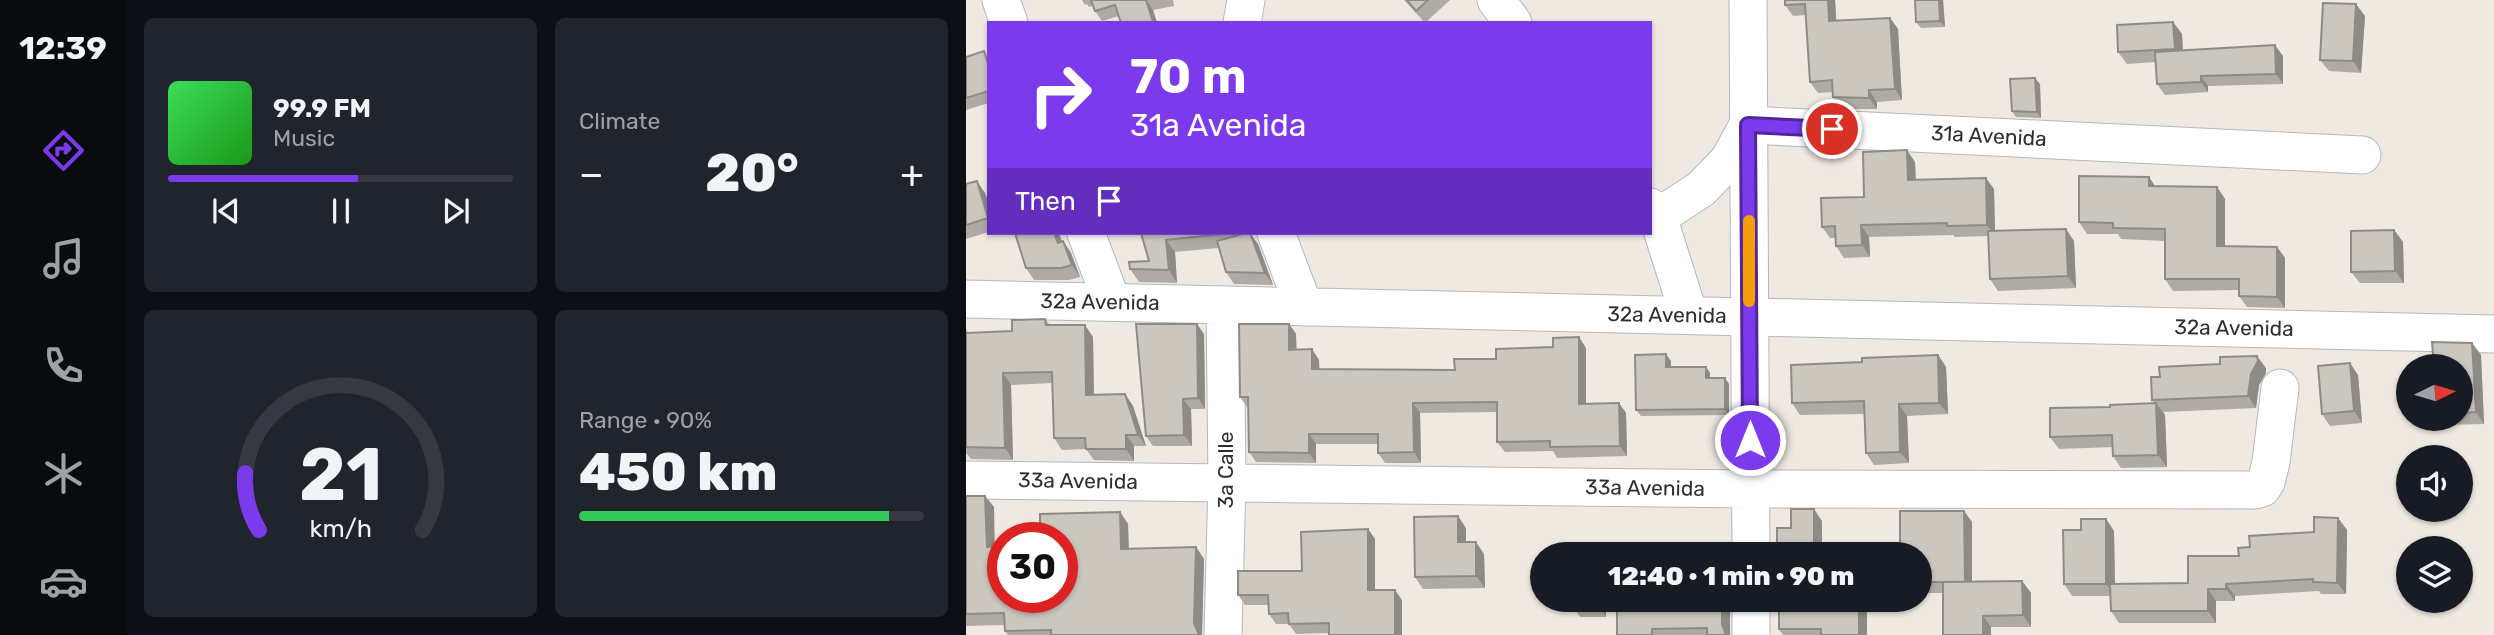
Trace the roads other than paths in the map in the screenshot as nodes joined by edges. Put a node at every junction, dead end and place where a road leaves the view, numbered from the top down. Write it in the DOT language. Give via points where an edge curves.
graph roads {
  1 [pos="1001,0"];
  2 [pos="1246,0"];
  3 [pos="1496,0"];
  4 [pos="1748,0"];
  5 [pos="1008,21"];
  6 [pos="1242,21"];
  7 [pos="1512,21"];
  8 [pos="1748,125"];
  9 [pos="2362,155"];
  10 [pos="1654,212"];
  11 [pos="1087,235"];
  12 [pos="1277,235"];
  13 [pos="966,299"];
  14 [pos="1112,302"];
  15 [pos="1225,304"];
  16 [pos="1304,307"];
  17 [pos="1689,316"];
  18 [pos="1749,317"];
  19 [pos="2494,334"];
  20 [pos="2280,388"];
  21 [pos="966,480"];
  22 [pos="1227,482"];
  23 [pos="1751,489"];
  24 [pos="1751,542"];
  25 [pos="1751,612"];
  26 [pos="1223,635"];
  27 [pos="1751,635"];
  1 -- 5 [label="street"];
  2 -- 6 [label="street"];
  3 -- 7 [label="street"];
  4 -- 8 [label="street"];
  8 -- 9 [label="street, 31a Avenida"];
  8 -- 10 [label="street" via="1729,160 1702,189"];
  8 -- 18 [label="street"];
  10 -- 17 [label="street"];
  11 -- 14 [label="street"];
  12 -- 16 [label="street"];
  13 -- 14 [label="street, 32a Avenida"];
  14 -- 15 [label="street, 32a Avenida"];
  15 -- 16 [label="street, 32a Avenida"];
  15 -- 22 [label="street, 3a Calle"];
  16 -- 17 [label="street, 32a Avenida"];
  17 -- 18 [label="street, 32a Avenida"];
  18 -- 19 [label="street, 32a Avenida"];
  18 -- 23 [label="street"];
  20 -- 23 [label="street, 33a Avenida" via="2269,475 2262,488 2255,490"];
  21 -- 22 [label="street, 33a Avenida"];
  22 -- 23 [label="street, 33a Avenida"];
  22 -- 26 [label="street, 3a Calle"];
  23 -- 24 [label="street"];
  25 -- 27 [label="street"];
}
